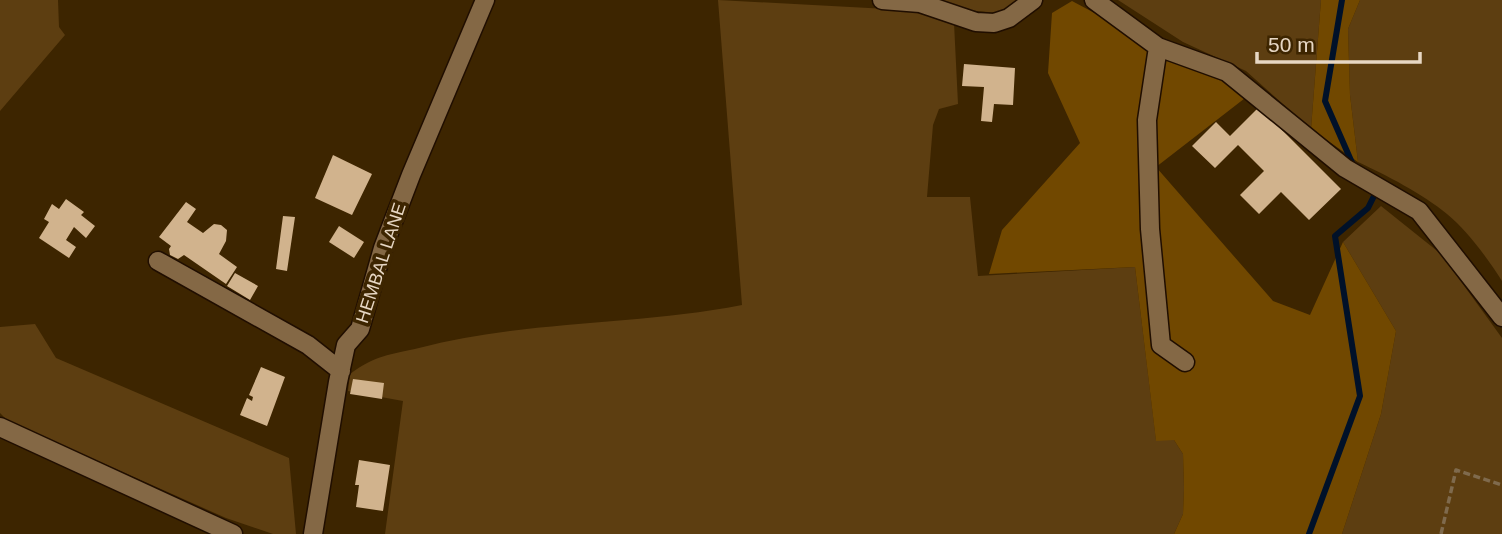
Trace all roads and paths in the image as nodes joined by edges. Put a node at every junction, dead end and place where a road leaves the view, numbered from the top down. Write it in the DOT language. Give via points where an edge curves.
graph roads {
  1 [pos="485,0"];
  2 [pos="882,0"];
  3 [pos="1033,0"];
  4 [pos="1094,0"];
  5 [pos="1158,47"];
  6 [pos="159,261"];
  7 [pos="1502,317"];
  8 [pos="1185,362"];
  9 [pos="341,371"];
  10 [pos="0,427"];
  11 [pos="1502,485"];
  12 [pos="233,534"];
  13 [pos="313,534"];
  14 [pos="1441,534"];
  1 -- 9 [label="street, HEMBAL LANE" via="383,248 360,329 346,345"];
  2 -- 3 [label="street" via="920,3 976,22 994,23"];
  4 -- 5 [label="street"];
  5 -- 7 [label="street" via="1227,72 1345,168 1419,211"];
  5 -- 8 [label="street" via="1147,120 1150,229 1161,345"];
  6 -- 9 [label="street" via="308,345"];
  9 -- 13 [label="street, HEMBAL LANE"];
  10 -- 12 [label="street"];
  11 -- 14 [label="path" via="1456,470"];
}
